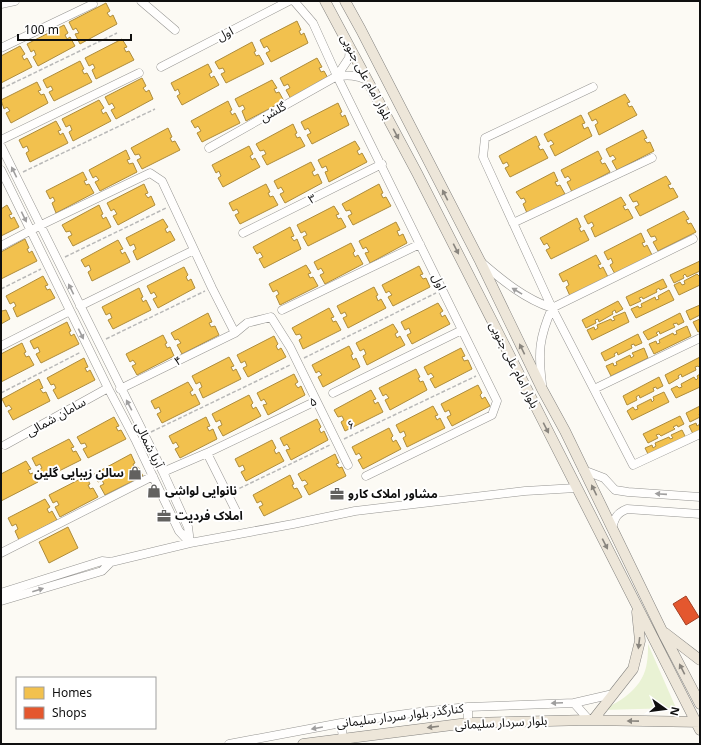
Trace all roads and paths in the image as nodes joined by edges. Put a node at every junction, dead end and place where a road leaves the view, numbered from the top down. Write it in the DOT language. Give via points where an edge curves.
graph roads {
  1 [pos="15,1"];
  2 [pos="141,1"];
  3 [pos="289,1"];
  4 [pos="294,1"];
  5 [pos="325,1"];
  6 [pos="345,1"];
  7 [pos="1,4"];
  8 [pos="93,4"];
  9 [pos="175,30"];
  10 [pos="117,33"];
  11 [pos="1,48"];
  12 [pos="350,48"];
  13 [pos="161,67"];
  14 [pos="139,73"];
  15 [pos="337,76"];
  16 [pos="367,80"];
  17 [pos="593,87"];
  18 [pos="1,89"];
  19 [pos="155,109"];
  20 [pos="1,140"];
  21 [pos="1,146"];
  22 [pos="209,148"];
  23 [pos="652,158"];
  24 [pos="382,164"];
  25 [pos="1,170"];
  26 [pos="16,176"];
  27 [pos="173,204"];
  28 [pos="513,223"];
  29 [pos="41,225"];
  30 [pos="31,230"];
  31 [pos="243,233"];
  32 [pos="693,239"];
  33 [pos="420,244"];
  34 [pos="1,246"];
  35 [pos="194,250"];
  36 [pos="58,260"];
  37 [pos="480,261"];
  38 [pos="48,265"];
  39 [pos="212,288"];
  40 [pos="1,289"];
  41 [pos="80,306"];
  42 [pos="552,308"];
  43 [pos="70,310"];
  44 [pos="282,310"];
  45 [pos="462,330"];
  46 [pos="235,333"];
  47 [pos="700,338"];
  48 [pos="99,343"];
  49 [pos="1,346"];
  50 [pos="88,348"];
  51 [pos="483,372"];
  52 [pos="108,388"];
  53 [pos="120,388"];
  54 [pos="594,389"];
  55 [pos="544,392"];
  56 [pos="1,393"];
  57 [pos="333,393"];
  58 [pos="316,400"];
  59 [pos="533,401"];
  60 [pos="700,434"];
  61 [pos="337,442"];
  62 [pos="2,443"];
  63 [pos="207,453"];
  64 [pos="348,465"];
  65 [pos="584,470"];
  66 [pos="163,472"];
  67 [pos="153,476"];
  68 [pos="366,476"];
  69 [pos="576,488"];
  70 [pos="228,494"];
  71 [pos="700,497"];
  72 [pos="700,514"];
  73 [pos="239,517"];
  74 [pos="612,528"];
  75 [pos="190,543"];
  76 [pos="1,553"];
  77 [pos="111,562"];
  78 [pos="1,593"];
  79 [pos="1,601"];
  80 [pos="636,604"];
  81 [pos="662,630"];
  82 [pos="700,660"];
  83 [pos="613,694"];
  84 [pos="574,703"];
  85 [pos="700,704"];
  86 [pos="468,707"];
  87 [pos="591,720"];
  88 [pos="341,723"];
  89 [pos="468,723"];
  90 [pos="699,725"];
  91 [pos="343,738"];
  92 [pos="229,744"];
  93 [pos="303,744"];
  1 -- 7 [label="street"];
  2 -- 9 [label="street"];
  3 -- 13 [label="street, اول"];
  4 -- 15 [label="street, اول" via="313,23"];
  5 -- 12 [label="main road, بلوار امام علی جنوبی"];
  37 -- 6 [label="main road, بلوار امام علی جنوبی, one-way"];
  8 -- 11 [label="street"];
  10 -- 18 [label="path"];
  12 -- 15 [label="street" via="349,58"];
  12 -- 16 [label="main road, بلوار امام علی جنوبی"];
  14 -- 20 [label="street"];
  15 -- 16 [label="street" via="351,75"];
  15 -- 22 [label="street, گلشن"];
  15 -- 24 [label="street, اول"];
  16 -- 59 [label="main road, بلوار امام علی جنوبی, one-way"];
  17 -- 28 [label="street" via="485,138 483,157"];
  19 -- 26 [label="path"];
  26 -- 21 [label="street, آریا شمالی, one-way"];
  23 -- 28 [label="street"];
  24 -- 31 [label="street, ۳"];
  24 -- 33 [label="street, اول"];
  25 -- 30 [label="street, آریا شمالی, one-way"];
  26 -- 29 [label="street, آریا شمالی"];
  27 -- 29 [label="street" via="162,181 150,173"];
  27 -- 35 [label="street"];
  27 -- 36 [label="path"];
  28 -- 42 [label="street"];
  29 -- 30 [label="street"];
  29 -- 36 [label="street, آریا شمالی"];
  30 -- 34 [label="street"];
  30 -- 38 [label="street, آریا شمالی"];
  32 -- 42 [label="street"];
  33 -- 44 [label="street"];
  33 -- 45 [label="street, اول"];
  35 -- 39 [label="street"];
  35 -- 41 [label="street"];
  41 -- 36 [label="street, آریا شمالی, one-way"];
  42 -- 37 [label="street, one-way" via="540,304 510,286"];
  55 -- 37 [label="main road, بلوار امام علی جنوبی, one-way"];
  38 -- 40 [label="path"];
  38 -- 43 [label="street, آریا شمالی"];
  39 -- 46 [label="street"];
  39 -- 48 [label="path"];
  41 -- 48 [label="street, آریا شمالی"];
  42 -- 54 [label="street"];
  42 -- 55 [label="street" via="540,346 539,364"];
  43 -- 49 [label="street"];
  43 -- 50 [label="street, آریا شمالی, one-way"];
  45 -- 51 [label="street, اول"];
  45 -- 57 [label="street"];
  46 -- 53 [label="street, ۴"];
  46 -- 58 [label="street, ۴" via="247,323 271,317 290,347"];
  47 -- 54 [label="street"];
  48 -- 53 [label="street, آریا شمالی"];
  50 -- 52 [label="street, آریا شمالی"];
  50 -- 56 [label="path"];
  51 -- 61 [label="path, ۶"];
  51 -- 68 [label="street, اول" via="497,401 492,415"];
  52 -- 62 [label="street, سامان شمالی"];
  52 -- 67 [label="street, آریا شمالی"];
  66 -- 53 [label="street, آریا شمالی, one-way"];
  54 -- 60 [label="street" via="634,465"];
  55 -- 59 [label="main road"];
  55 -- 65 [label="main road, بلوار امام علی جنوبی"];
  58 -- 61 [label="street"];
  58 -- 63 [label="street, ۵"];
  59 -- 69 [label="main road, بلوار امام علی جنوبی, one-way"];
  61 -- 64 [label="street"];
  61 -- 70 [label="path, ۶"];
  63 -- 66 [label="street, ۵"];
  63 -- 70 [label="street"];
  71 -- 65 [label="street, one-way" via="615,490 604,478"];
  74 -- 65 [label="main road, بلوار امام علی جنوبی, one-way"];
  66 -- 75 [label="street, آریا شمالی" via="188,527"];
  67 -- 75 [label="street, آریا شمالی" via="179,532"];
  67 -- 76 [label="street"];
  69 -- 75 [label="street" via="525,491 355,511"];
  69 -- 80 [label="main road, بلوار امام علی جنوبی, one-way"];
  70 -- 73 [label="street"];
  72 -- 74 [label="street" via="627,509 619,512"];
  74 -- 81 [label="main road, بلوار امام علی جنوبی"];
  75 -- 77 [label="street"];
  77 -- 78 [label="street" via="102,561"];
  79 -- 77 [label="street, one-way" via="102,571"];
  80 -- 83 [label="main road, one-way" via="640,641 633,669"];
  80 -- 90 [label="main road, بلوار امام علی جنوبی"];
  81 -- 82 [label="main road"];
  85 -- 81 [label="main road, بلوار امام علی جنوبی, one-way"];
  83 -- 84 [label="street, کنارگذر بلوار سردار سلیمانی"];
  83 -- 87 [label="main road"];
  84 -- 86 [label="street, کنارگذر بلوار سردار سلیمانی, one-way"];
  84 -- 87 [label="street"];
  86 -- 88 [label="street, کنارگذر بلوار سردار سلیمانی"];
  86 -- 89 [label="street"];
  87 -- 89 [label="main road, بلوار سردار سلیمانی"];
  90 -- 87 [label="main road, بلوار سردار سلیمانی, one-way"];
  88 -- 91 [label="street"];
  88 -- 92 [label="street, کنارگذر بلوار سردار سلیمانی, one-way"];
  89 -- 91 [label="main road, بلوار سردار سلیمانی, one-way"];
  91 -- 93 [label="main road, بلوار سردار سلیمانی"];
}
